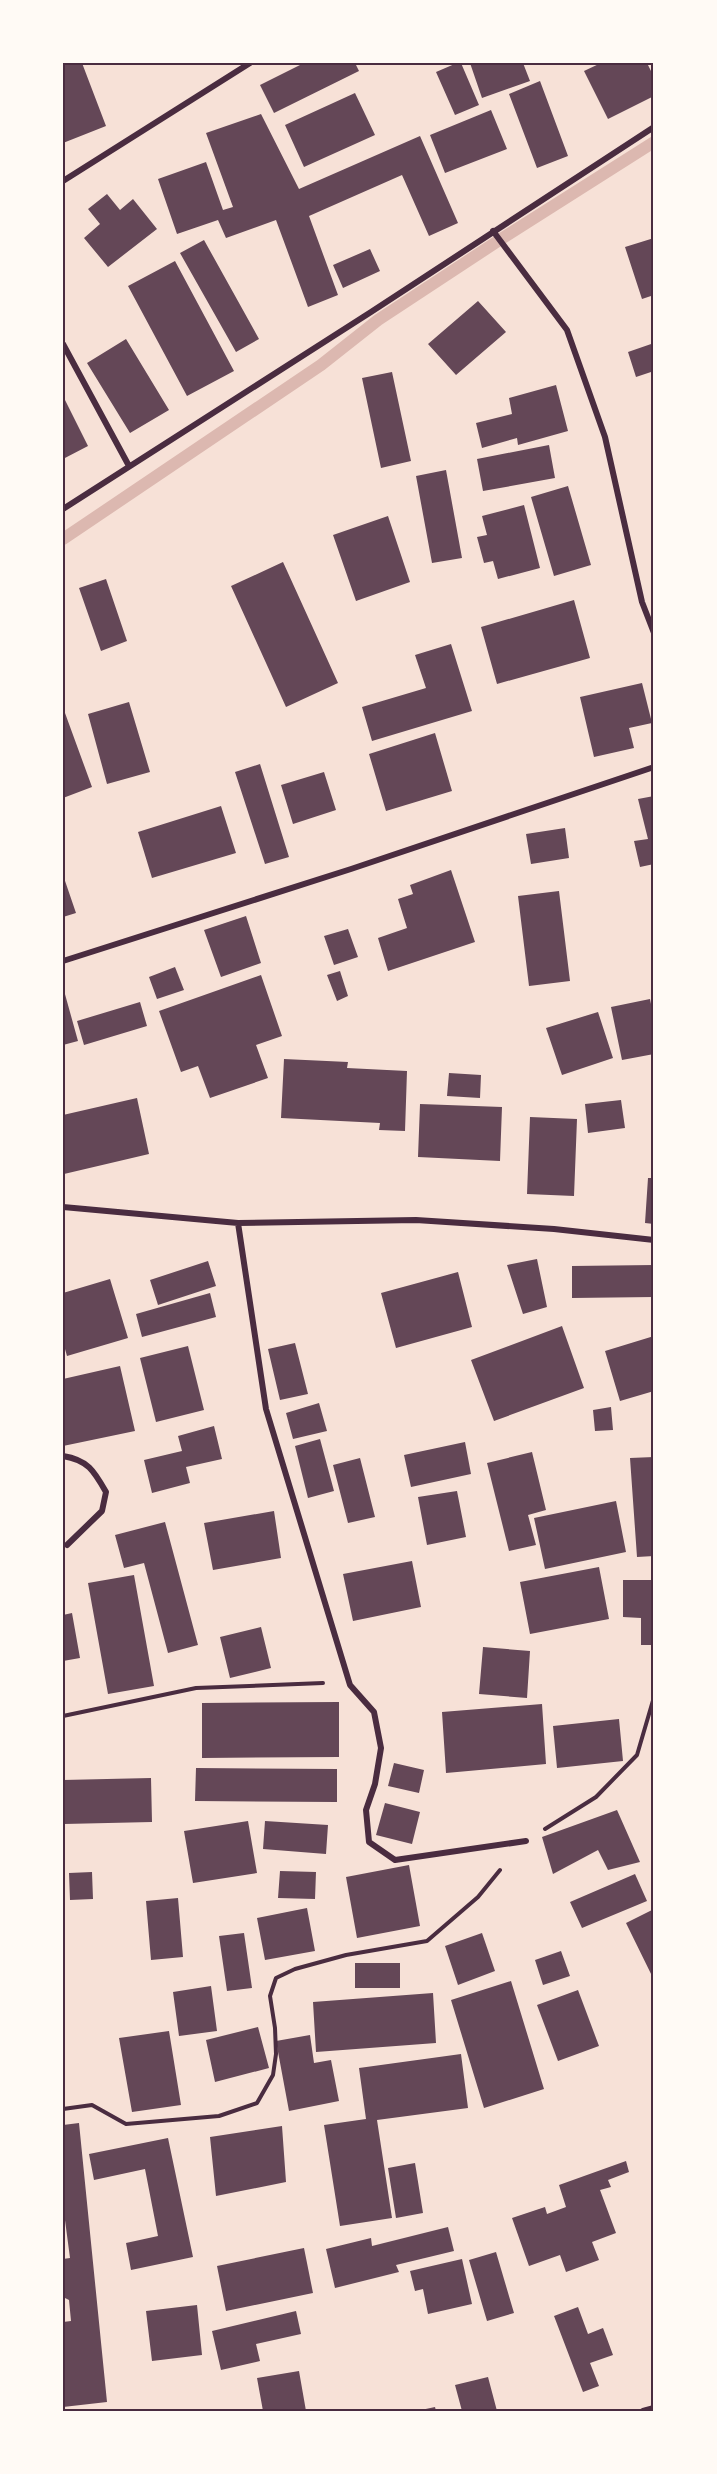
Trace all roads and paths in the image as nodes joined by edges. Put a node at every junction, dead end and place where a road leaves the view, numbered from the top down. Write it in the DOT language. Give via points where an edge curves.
graph roads {
  1 [pos="250,63"];
  2 [pos="654,127"];
  3 [pos="63,180"];
  4 [pos="493,231"];
  5 [pos="63,344"];
  6 [pos="129,466"];
  7 [pos="63,509"];
  8 [pos="654,633"];
  9 [pos="654,767"];
  10 [pos="63,961"];
  11 [pos="63,1207"];
  12 [pos="238,1223"];
  13 [pos="654,1240"];
  14 [pos="63,1456"];
  15 [pos="67,1545"];
  16 [pos="350,1685"];
  17 [pos="654,1697"];
  18 [pos="63,1716"];
  19 [pos="526,1840"];
  20 [pos="63,2109"];
  21 [pos="654,2408"];
  22 [pos="643,2411"];
  1 -- 3 [label="street"];
  2 -- 4 [label="street"];
  4 -- 6 [label="street"];
  4 -- 8 [label="street" via="567,330 605,437 642,602"];
  5 -- 6 [label="street"];
  6 -- 7 [label="street"];
  9 -- 10 [label="street"];
  11 -- 12 [label="street"];
  12 -- 13 [label="street" via="416,1220"];
  12 -- 16 [label="street" via="266,1409"];
  14 -- 15 [label="street" via="93,1469 106,1492 102,1511"];
  16 -- 18 [label="path" via="318,1682 195,1688"];
  16 -- 19 [label="street" via="374,1712 381,1748 366,1810 369,1842 395,1860"];
  17 -- 19 [label="path" via="637,1755 596,1797"];
  19 -- 20 [label="path" via="478,1898 427,1941 346,1955 276,1978 270,1996 276,2054 273,2075 257,2103 219,2116 126,2124 92,2105"];
  21 -- 22 [label="street"];
}
